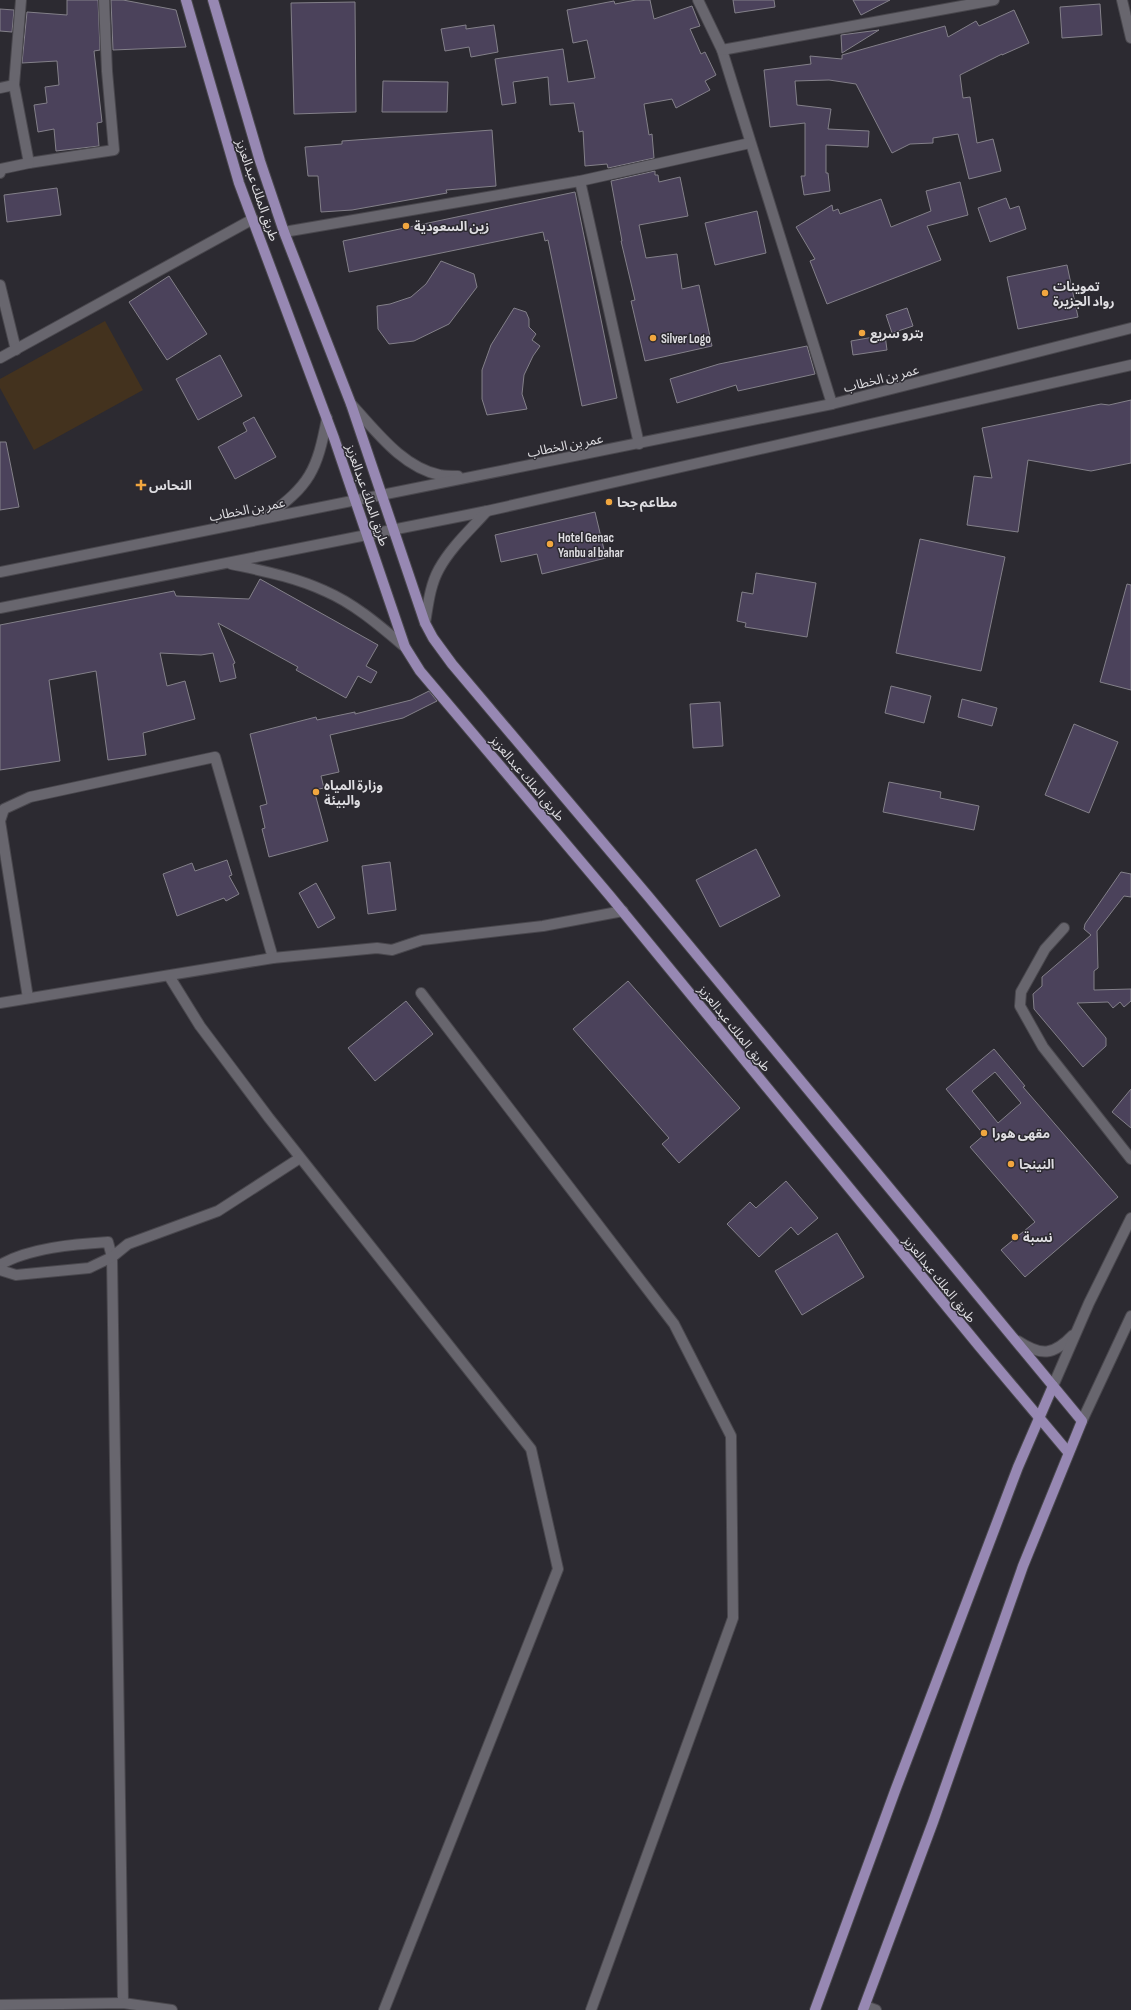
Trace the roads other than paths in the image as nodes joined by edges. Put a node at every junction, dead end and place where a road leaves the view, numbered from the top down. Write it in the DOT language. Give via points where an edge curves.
graph roads {
  1 [pos="21,0"];
  2 [pos="104,0"];
  3 [pos="186,0"];
  4 [pos="213,0"];
  5 [pos="698,0"];
  6 [pos="994,0"];
  7 [pos="1122,0"];
  8 [pos="1131,38"];
  9 [pos="722,50"];
  10 [pos="14,85"];
  11 [pos="0,88"];
  12 [pos="750,143"];
  13 [pos="29,163"];
  14 [pos="0,173"];
  15 [pos="580,181"];
  16 [pos="253,219"];
  17 [pos="284,232"];
  18 [pos="0,285"];
  19 [pos="1131,328"];
  20 [pos="16,350"];
  21 [pos="0,358"];
  22 [pos="1131,365"];
  23 [pos="351,404"];
  24 [pos="832,404"];
  25 [pos="327,418"];
  26 [pos="639,444"];
  27 [pos="472,477"];
  28 [pos="382,495"];
  29 [pos="356,500"];
  30 [pos="487,511"];
  31 [pos="262,519"];
  32 [pos="394,530"];
  33 [pos="368,535"];
  34 [pos="227,563"];
  35 [pos="0,572"];
  36 [pos="0,608"];
  37 [pos="425,623"];
  38 [pos="405,646"];
  39 [pos="623,911"];
  40 [pos="1064,928"];
  41 [pos="273,958"];
  42 [pos="169,976"];
  43 [pos="421,993"];
  44 [pos="28,998"];
  45 [pos="0,1003"];
  46 [pos="300,1158"];
  47 [pos="1131,1160"];
  48 [pos="1131,1218"];
  49 [pos="112,1257"];
  50 [pos="0,1265"];
  51 [pos="0,1270"];
  52 [pos="1131,1316"];
  53 [pos="1078,1329"];
  54 [pos="1016,1340"];
  55 [pos="1054,1386"];
  56 [pos="1039,1418"];
  57 [pos="1082,1421"];
  58 [pos="1068,1452"];
  59 [pos="123,2003"];
  60 [pos="0,2005"];
  61 [pos="864,2008"];
  62 [pos="172,2010"];
  63 [pos="384,2010"];
  64 [pos="591,2010"];
  65 [pos="815,2010"];
  66 [pos="876,2010"];
  1 -- 10 [label="street"];
  2 -- 13 [label="street" via="114,150"];
  3 -- 16 [label="main road, طريق الملك عبدالعزيز" via="239,183"];
  4 -- 17 [label="main road, طريق الملك عبدالعزيز" via="260,161"];
  5 -- 9 [label="street"];
  6 -- 9 [label="street"];
  7 -- 8 [label="street"];
  9 -- 12 [label="street"];
  10 -- 11 [label="street"];
  10 -- 13 [label="street"];
  12 -- 15 [label="street"];
  12 -- 24 [label="street"];
  13 -- 14 [label="street" via="2,169"];
  15 -- 17 [label="street"];
  15 -- 26 [label="street"];
  16 -- 20 [label="street"];
  16 -- 25 [label="main road, طريق الملك عبدالعزيز"];
  17 -- 23 [label="main road, طريق الملك عبدالعزيز"];
  18 -- 20 [label="street"];
  19 -- 24 [label="street, عمر بن الخطاب"];
  20 -- 21 [label="street"];
  22 -- 30 [label="street"];
  23 -- 27 [label="street" via="405,459 440,475"];
  23 -- 28 [label="main road, طريق الملك عبدالعزيز"];
  24 -- 26 [label="street, عمر بن الخطاب"];
  25 -- 29 [label="main road, طريق الملك عبدالعزيز"];
  25 -- 31 [label="street" via="321,450 312,472 289,500"];
  26 -- 27 [label="street, عمر بن الخطاب"];
  27 -- 28 [label="street, عمر بن الخطاب"];
  28 -- 29 [label="street, عمر بن الخطاب"];
  28 -- 32 [label="main road, طريق الملك عبدالعزيز"];
  29 -- 31 [label="street, عمر بن الخطاب"];
  29 -- 33 [label="main road, طريق الملك عبدالعزيز"];
  30 -- 32 [label="street"];
  30 -- 37 [label="street" via="455,546 439,569 430,592"];
  31 -- 35 [label="street, عمر بن الخطاب"];
  32 -- 33 [label="street"];
  32 -- 37 [label="main road, طريق الملك عبدالعزيز"];
  33 -- 34 [label="street"];
  33 -- 38 [label="main road, طريق الملك عبدالعزيز"];
  34 -- 36 [label="street"];
  34 -- 38 [label="street" via="279,574 325,591 361,612"];
  37 -- 54 [label="main road, طريق الملك عبدالعزيز" via="452,664"];
  38 -- 39 [label="main road, طريق الملك عبدالعزيز" via="420,671"];
  39 -- 41 [label="street" via="543,926 422,940 392,950 377,948"];
  39 -- 56 [label="main road, طريق الملك عبدالعزيز"];
  40 -- 47 [label="street" via="1045,949 1022,992 1020,1006 1043,1046"];
  41 -- 42 [label="street"];
  41 -- 44 [label="street" via="215,757 30,797 4,809 0,821"];
  42 -- 44 [label="street"];
  42 -- 46 [label="street" via="200,1026"];
  43 -- 64 [label="street" via="674,1324 731,1436 733,1618"];
  44 -- 45 [label="street"];
  46 -- 49 [label="street" via="218,1211 128,1244"];
  46 -- 63 [label="street" via="531,1449 558,1570"];
  48 -- 53 [label="street"];
  49 -- 50 [label="street" via="108,1242 72,1244 11,1258"];
  49 -- 51 [label="street" via="89,1268 16,1275"];
  49 -- 59 [label="street"];
  52 -- 57 [label="street"];
  53 -- 54 [label="street" via="1064,1345 1048,1353 1032,1350"];
  53 -- 55 [label="street"];
  54 -- 55 [label="main road, طريق الملك عبدالعزيز"];
  55 -- 56 [label="main road"];
  55 -- 57 [label="main road, طريق الملك عبدالعزيز"];
  56 -- 58 [label="main road, طريق الملك عبدالعزيز"];
  56 -- 65 [label="main road" via="895,1791"];
  57 -- 58 [label="main road"];
  58 -- 61 [label="main road" via="1023,1566"];
  59 -- 60 [label="street"];
  59 -- 62 [label="street"];
  61 -- 66 [label="street"];
}
